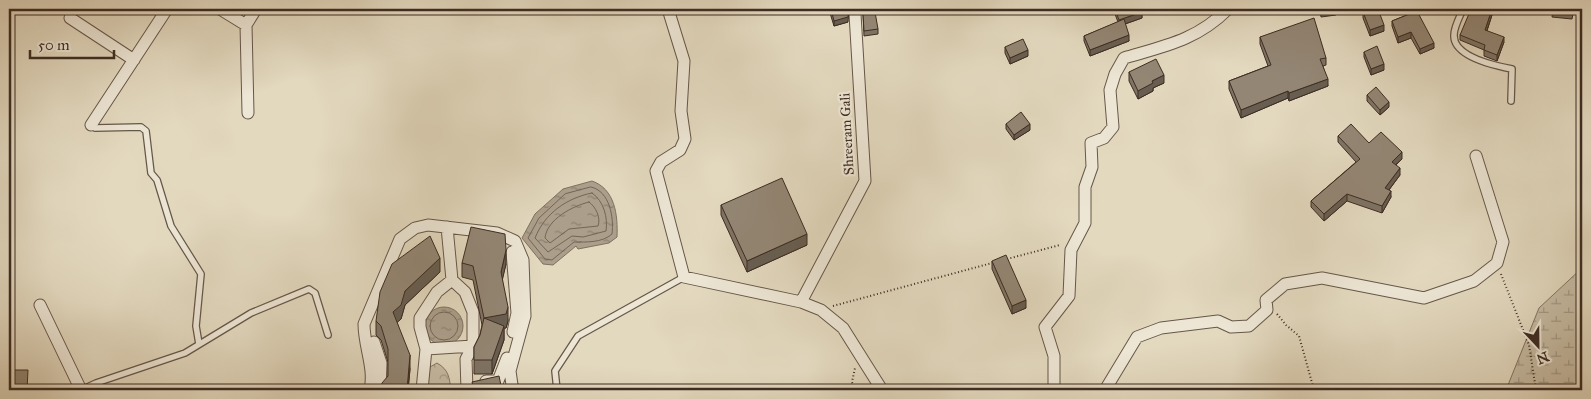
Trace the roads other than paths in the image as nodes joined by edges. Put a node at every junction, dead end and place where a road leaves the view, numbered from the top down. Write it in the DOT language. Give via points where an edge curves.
graph roads {
  1 [pos="167,9"];
  2 [pos="220,9"];
  3 [pos="256,9"];
  4 [pos="668,9"];
  5 [pos="857,9"];
  6 [pos="1228,9"];
  7 [pos="1463,9"];
  8 [pos="70,18"];
  9 [pos="246,25"];
  10 [pos="134,60"];
  11 [pos="1511,101"];
  12 [pos="248,113"];
  13 [pos="91,125"];
  14 [pos="1476,156"];
  15 [pos="447,227"];
  16 [pos="512,252"];
  17 [pos="684,277"];
  18 [pos="452,280"];
  19 [pos="801,302"];
  20 [pos="40,305"];
  21 [pos="328,335"];
  22 [pos="374,342"];
  23 [pos="199,344"];
  24 [pos="473,346"];
  25 [pos="426,350"];
  26 [pos="501,385"];
  27 [pos="467,386"];
  28 [pos="82,390"];
  29 [pos="370,390"];
  30 [pos="380,390"];
  31 [pos="422,390"];
  32 [pos="515,390"];
  33 [pos="556,390"];
  34 [pos="882,390"];
  35 [pos="1054,390"];
  36 [pos="1105,390"];
  1 -- 10 [label="street"];
  2 -- 9 [label="street"];
  3 -- 9 [label="street"];
  4 -- 17 [label="street" via="684,61 681,111 685,139 680,150 661,162 656,171"];
  5 -- 19 [label="street, Shreeram Gali" via="865,180"];
  6 -- 35 [label="street" via="1211,26 1159,49 1124,58 1114,74 1110,90 1113,127 1104,138 1091,142 1092,167 1085,187 1086,223 1074,241 1069,296 1045,328 1054,356"];
  7 -- 11 [label="lane" via="1454,36 1458,48 1473,58 1512,69"];
  8 -- 10 [label="street"];
  9 -- 12 [label="street"];
  10 -- 13 [label="street"];
  13 -- 23 [label="lane" via="95,128 141,127 146,131 151,173 157,180 171,226 201,274 196,326"];
  14 -- 36 [label="street" via="1503,242 1497,263 1474,281 1424,298 1322,278 1286,284 1272,293 1266,300 1267,310 1249,326 1231,327 1218,321 1160,328 1137,337"];
  15 -- 18 [label="street"];
  15 -- 29 [label="street" via="428,225 415,228 400,239 364,324 373,378"];
  15 -- 32 [label="street" via="497,233 515,241 519,248 524,260 525,316 510,371"];
  16 -- 26 [label="street" via="516,322"];
  17 -- 19 [label="street"];
  17 -- 33 [label="lane" via="578,336 555,371"];
  18 -- 24 [label="street" via="465,292 472,312"];
  18 -- 25 [label="street" via="437,292 420,318"];
  19 -- 34 [label="street" via="821,310 843,328"];
  20 -- 28 [label="street"];
  21 -- 23 [label="lane" via="315,293 309,289 251,313"];
  22 -- 30 [label="street" via="382,362"];
  23 -- 28 [label="lane" via="185,353"];
  24 -- 25 [label="street"];
  24 -- 27 [label="street" via="466,359"];
  25 -- 31 [label="street"];
  26 -- 27 [label="street"];
}
